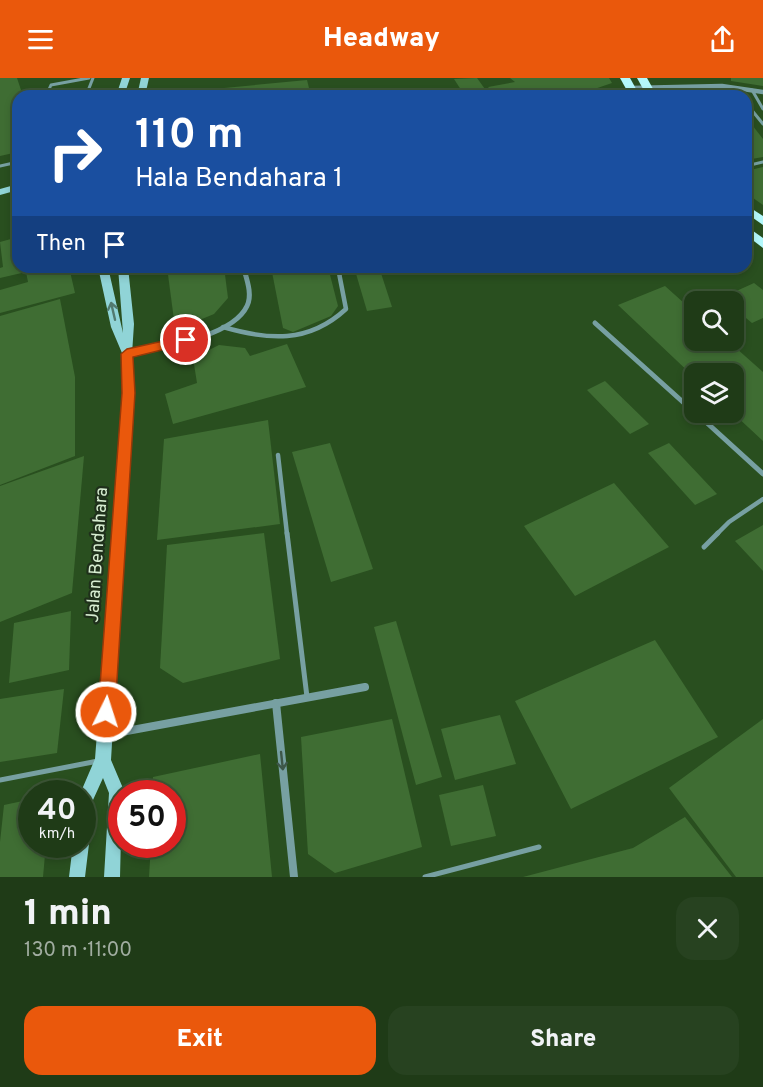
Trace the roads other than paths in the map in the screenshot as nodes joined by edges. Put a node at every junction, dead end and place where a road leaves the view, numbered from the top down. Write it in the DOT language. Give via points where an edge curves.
graph roads {
  1 [pos="91,78"];
  2 [pos="723,78"];
  3 [pos="722,86"];
  4 [pos="647,87"];
  5 [pos="732,88"];
  6 [pos="49,90"];
  7 [pos="752,90"];
  8 [pos="763,92"];
  9 [pos="763,108"];
  10 [pos="752,111"];
  11 [pos="763,124"];
  12 [pos="104,273"];
  13 [pos="124,273"];
  14 [pos="245,273"];
  15 [pos="339,273"];
  16 [pos="595,322"];
  17 [pos="223,327"];
  18 [pos="127,354"];
  19 [pos="684,402"];
  20 [pos="707,423"];
  21 [pos="278,455"];
  22 [pos="763,474"];
  23 [pos="763,499"];
  24 [pos="704,547"];
  25 [pos="365,687"];
  26 [pos="307,698"];
  27 [pos="276,703"];
  28 [pos="105,735"];
  29 [pos="103,760"];
  30 [pos="0,780"];
  31 [pos="94,780"];
  32 [pos="539,847"];
  33 [pos="79,858"];
  34 [pos="77,877"];
  35 [pos="112,877"];
  36 [pos="294,877"];
  37 [pos="425,877"];
  1 -- 6 [label="lane" via="51,85"];
  2 -- 3 [label="street"];
  3 -- 4 [label="street"];
  3 -- 5 [label="street"];
  5 -- 7 [label="street"];
  7 -- 8 [label="street"];
  7 -- 9 [label="lane"];
  10 -- 11 [label="lane"];
  18 -- 12 [label="main road, Jalan Bendahara, one-way" via="116,327"];
  13 -- 18 [label="main road, Jalan Bendahara" via="129,324"];
  14 -- 17 [label="street" via="248,306 239,318"];
  15 -- 17 [label="lane" via="346,309 338,319 304,332 267,338"];
  16 -- 19 [label="street"];
  17 -- 18 [label="street"];
  18 -- 28 [label="main road, Jalan Bendahara" via="128,393"];
  20 -- 22 [label="street"];
  21 -- 26 [label="lane"];
  23 -- 24 [label="lane" via="729,522"];
  25 -- 26 [label="street"];
  26 -- 27 [label="street"];
  27 -- 28 [label="street"];
  27 -- 36 [label="street, one-way"];
  28 -- 29 [label="main road, Jalan Bendahara"];
  29 -- 30 [label="lane"];
  29 -- 31 [label="main road, Jalan Bendahara"];
  29 -- 35 [label="main road, Jalan Bendahara" via="117,793"];
  32 -- 37 [label="lane"];
  33 -- 34 [label="main road"];
}
